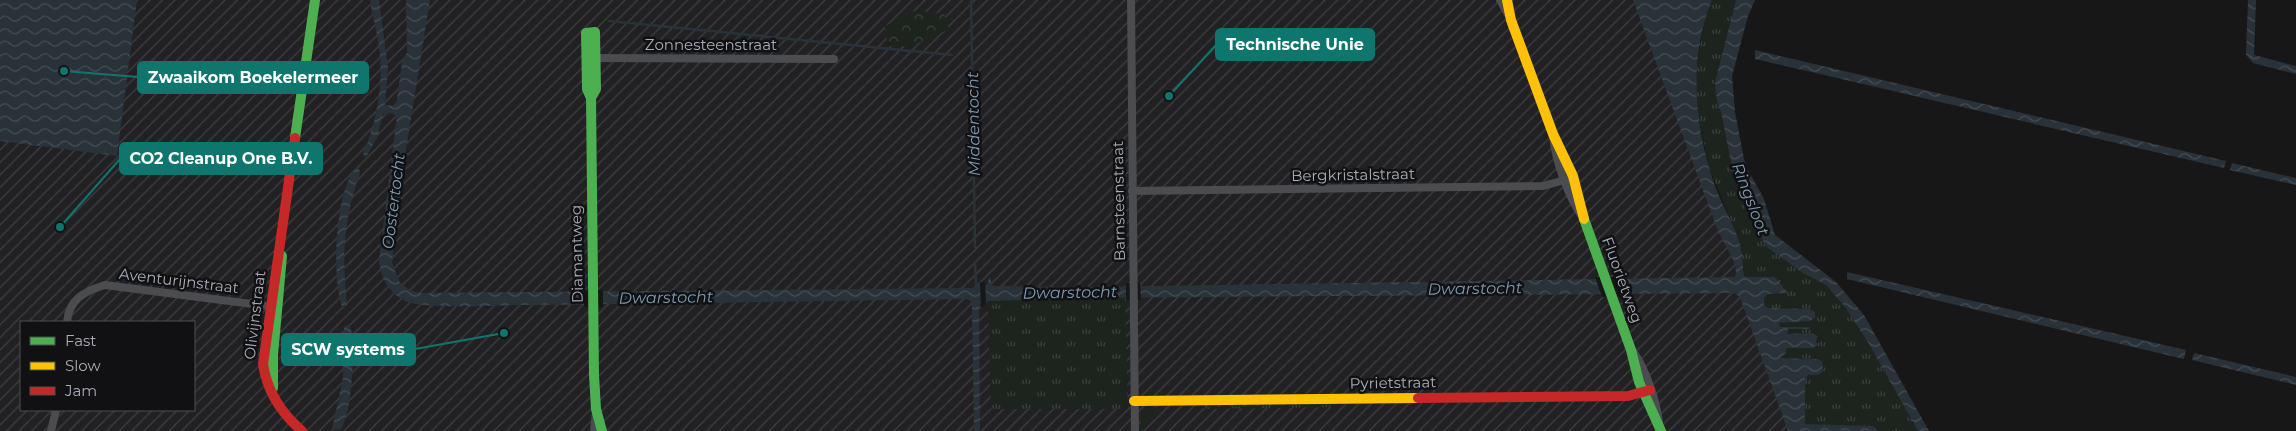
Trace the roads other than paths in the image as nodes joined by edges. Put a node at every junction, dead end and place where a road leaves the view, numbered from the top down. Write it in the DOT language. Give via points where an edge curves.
graph roads {
  1 [pos="315,0"];
  2 [pos="1130,0"];
  3 [pos="1500,0"];
  4 [pos="1507,0"];
  5 [pos="1511,20"];
  6 [pos="592,58"];
  7 [pos="834,59"];
  8 [pos="1569,179"];
  9 [pos="1132,191"];
  10 [pos="274,307"];
  11 [pos="67,321"];
  12 [pos="1646,391"];
  13 [pos="1134,401"];
  14 [pos="596,409"];
  15 [pos="56,411"];
  16 [pos="1660,430"];
  17 [pos="51,431"];
  18 [pos="302,431"];
  19 [pos="594,431"];
  20 [pos="602,431"];
  21 [pos="1134,431"];
  1 -- 10 [label="street, Olivijnstraat"];
  2 -- 9 [label="street, Barnsteenstraat"];
  3 -- 5 [label="street, Fluorietweg"];
  4 -- 5 [label="street, Fluorietweg"];
  5 -- 8 [label="street, Fluorietweg" via="1553,134 1562,149"];
  6 -- 7 [label="street, Zonnesteenstraat"];
  6 -- 14 [label="street, Diamantweg" via="588,89 591,98"];
  8 -- 9 [label="street, Bergkristalstraat" via="1543,186"];
  8 -- 12 [label="street, Fluorietweg" via="1581,202 1633,363"];
  9 -- 13 [label="street, Barnsteenstraat"];
  10 -- 11 [label="street, Aventurijnstraat" via="105,285 76,299 70,307"];
  10 -- 18 [label="street, Olivijnstraat" via="263,364 266,379 291,422"];
  12 -- 13 [label="street, Pyrietstraat" via="1628,396"];
  12 -- 16 [label="street, Fluorietweg"];
  13 -- 21 [label="street, Barnsteenstraat"];
  14 -- 19 [label="street, Diamantweg"];
  14 -- 20 [label="street, Diamantweg"];
  15 -- 17 [label="street"];
}
